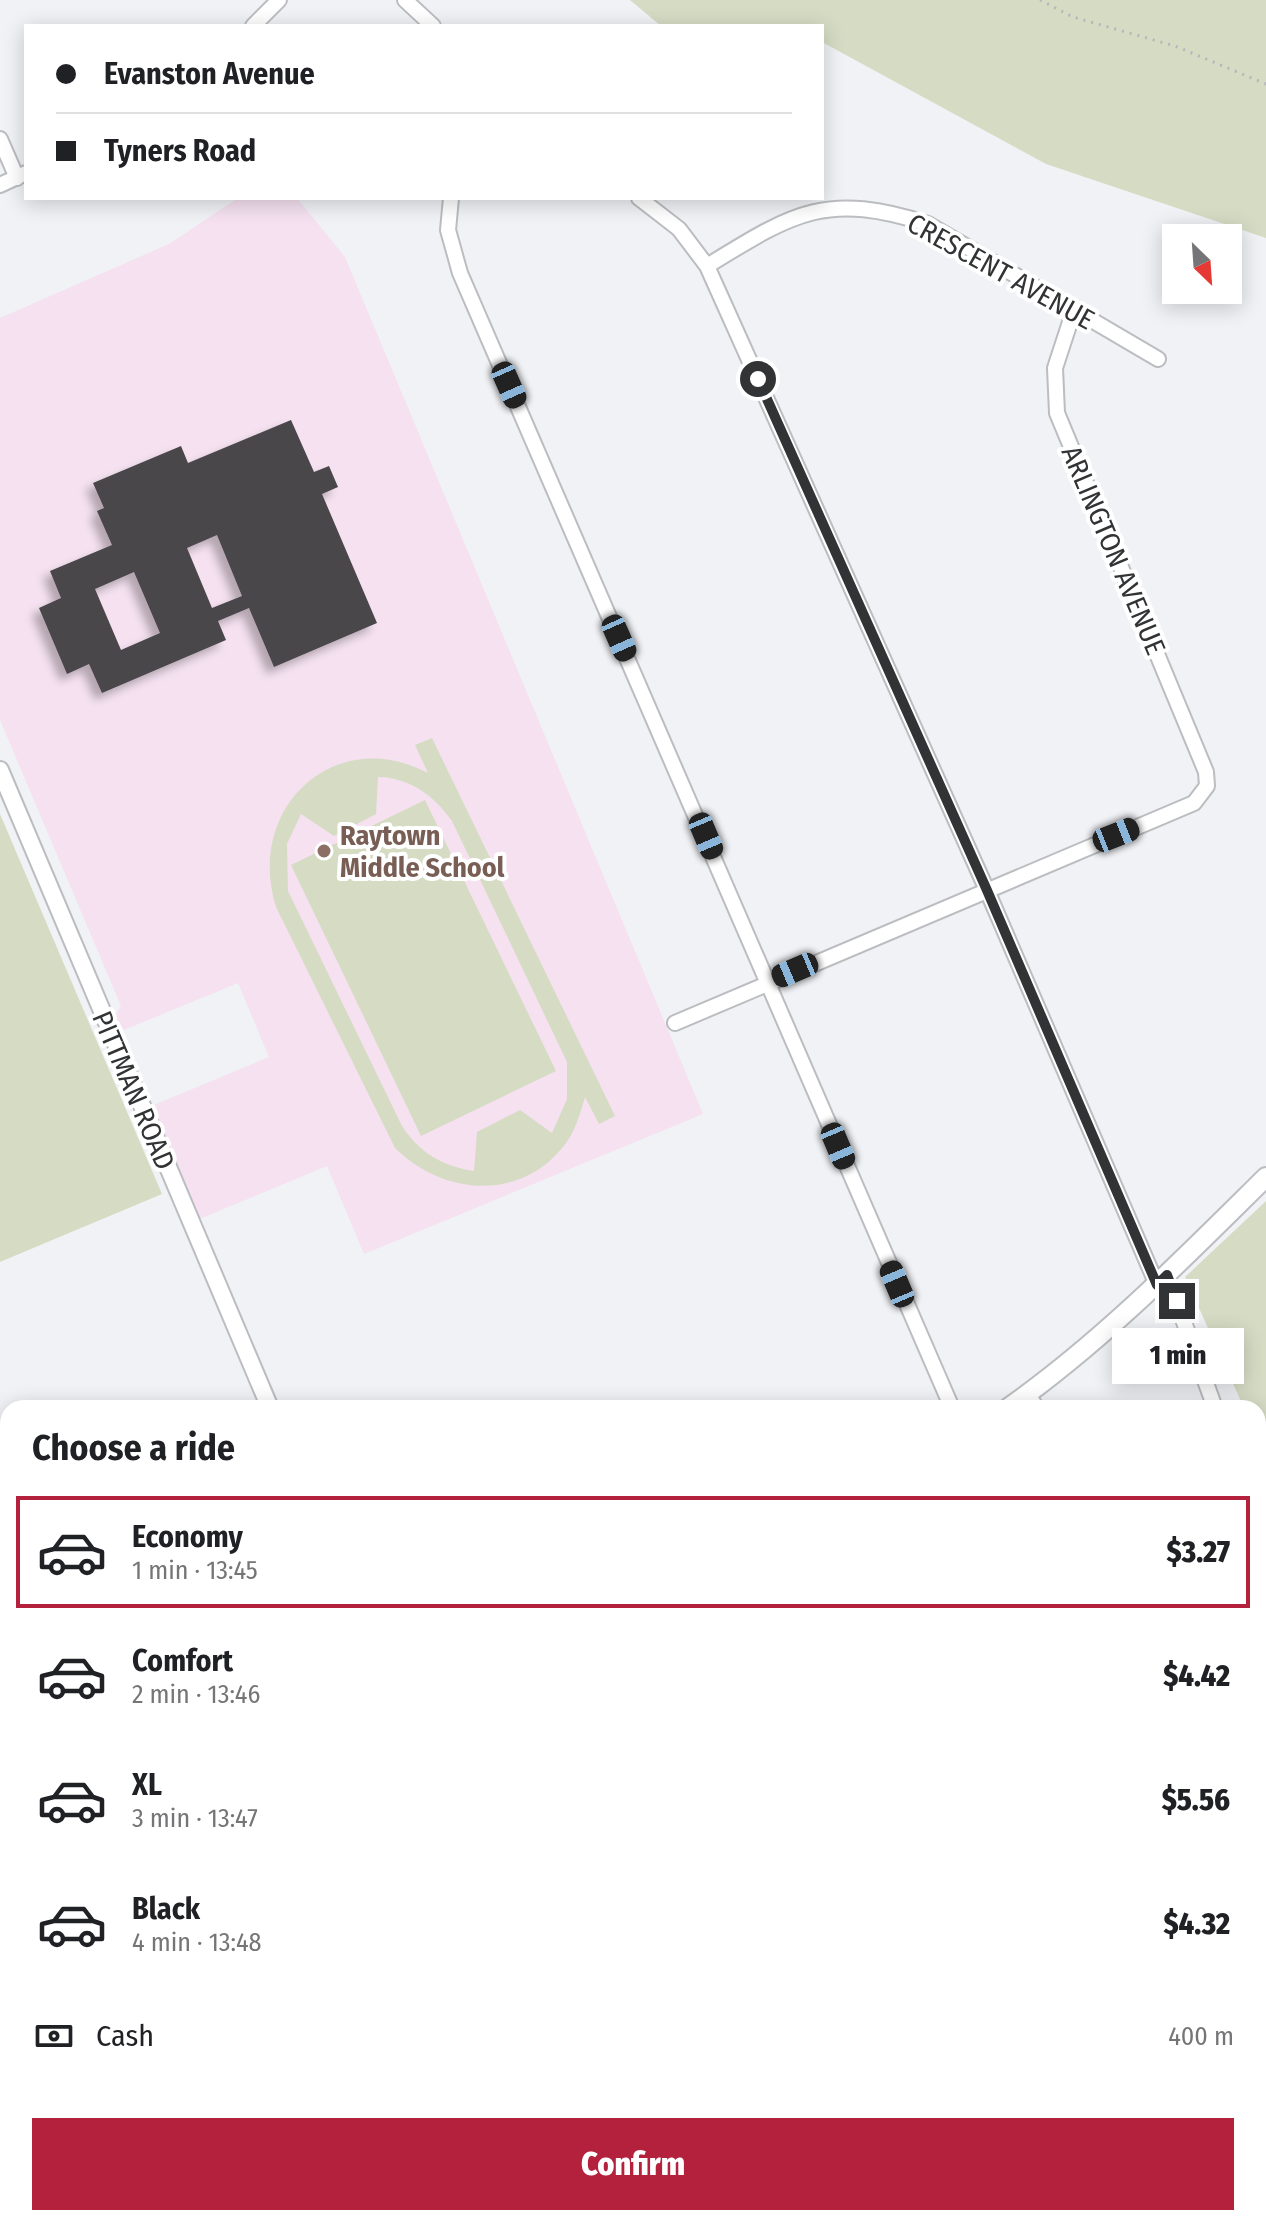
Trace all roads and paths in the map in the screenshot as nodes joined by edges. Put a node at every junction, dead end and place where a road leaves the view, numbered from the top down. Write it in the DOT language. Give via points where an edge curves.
graph roads {
  1 [pos="279,0"];
  2 [pos="405,0"];
  3 [pos="1040,0"];
  4 [pos="255,24"];
  5 [pos="431,24"];
  6 [pos="1266,84"];
  7 [pos="0,139"];
  8 [pos="22,176"];
  9 [pos="0,185"];
  10 [pos="451,200"];
  11 [pos="642,200"];
  12 [pos="707,266"];
  13 [pos="1074,310"];
  14 [pos="1158,359"];
  15 [pos="0,770"];
  16 [pos="986,888"];
  17 [pos="768,982"];
  18 [pos="675,1023"];
  19 [pos="1266,1177"];
  20 [pos="1162,1280"];
  21 [pos="267,1400"];
  22 [pos="949,1400"];
  23 [pos="1036,1400"];
  24 [pos="1212,1400"];
  1 -- 4 [label="street"];
  2 -- 5 [label="street"];
  3 -- 6 [label="path" via="1073,17 1175,46"];
  7 -- 8 [label="street"];
  8 -- 9 [label="street"];
  10 -- 17 [label="street" via="448,230 460,273"];
  11 -- 12 [label="street" via="679,229"];
  12 -- 13 [label="street, CRESCENT AVENUE" via="773,227 820,208 861,207 928,224"];
  12 -- 16 [label="street"];
  13 -- 14 [label="street, CRESCENT AVENUE"];
  13 -- 16 [label="street, ARLINGTON AVENUE" via="1055,368 1057,413 1206,772 1207,786 1194,803"];
  15 -- 21 [label="street, PITTMAN ROAD"];
  16 -- 17 [label="street"];
  16 -- 20 [label="street"];
  17 -- 18 [label="street"];
  17 -- 22 [label="street"];
  19 -- 20 [label="main road"];
  20 -- 23 [label="main road"];
  20 -- 24 [label="street"];
}
